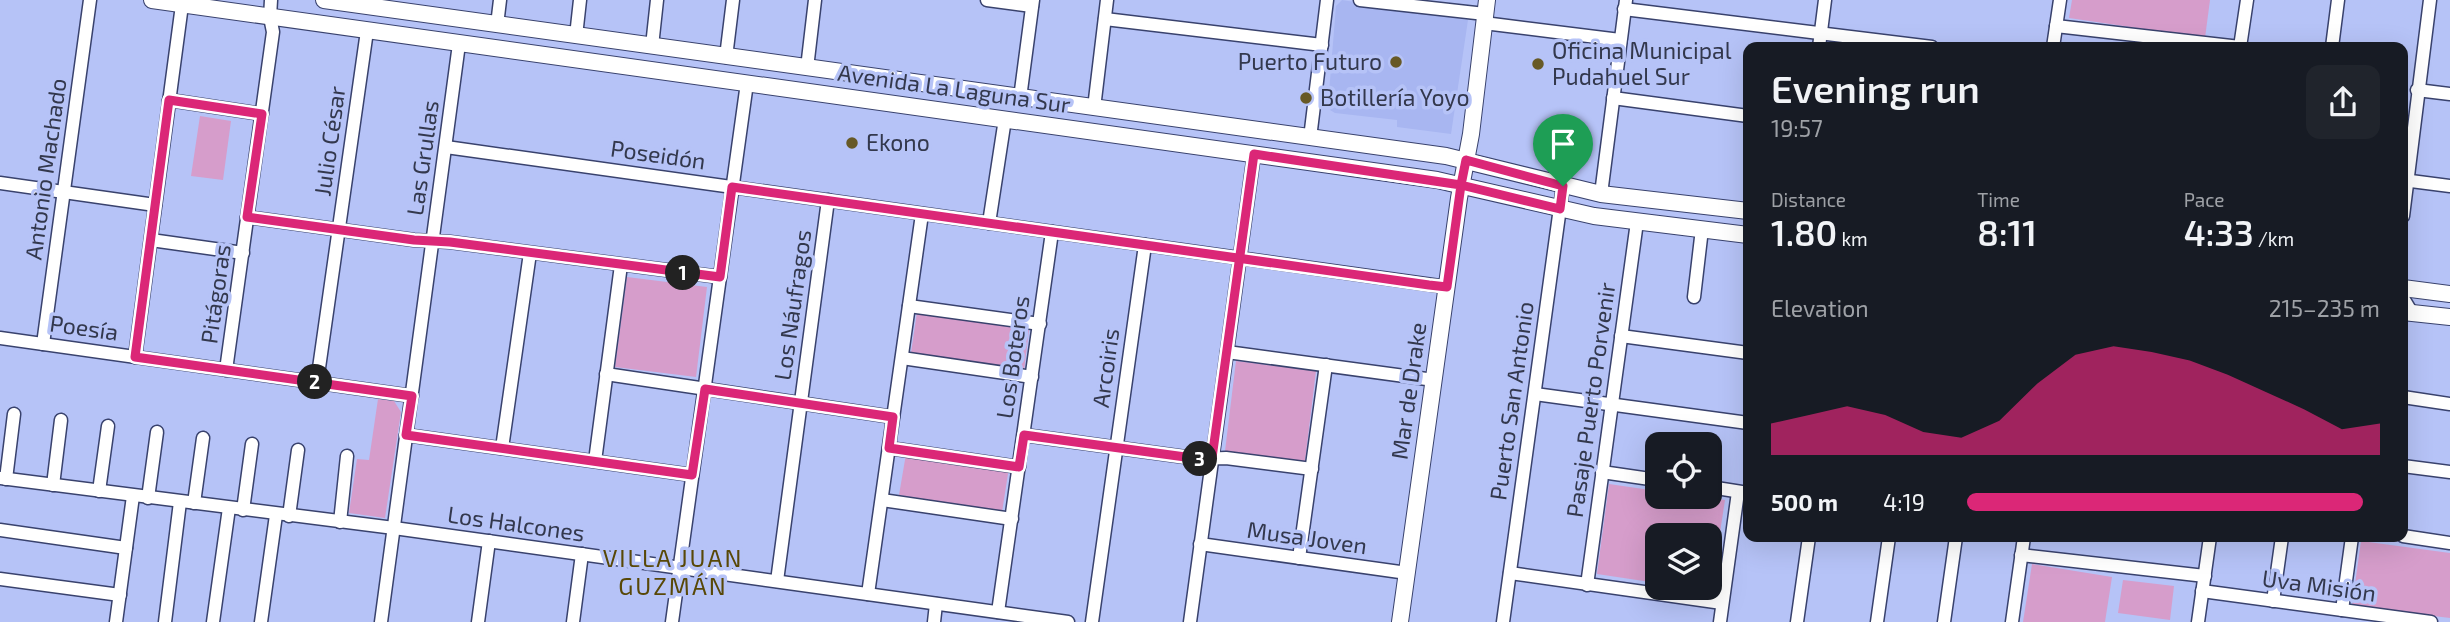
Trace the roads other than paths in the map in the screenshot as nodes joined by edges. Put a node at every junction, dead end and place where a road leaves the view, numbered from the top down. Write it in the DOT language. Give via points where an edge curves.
graph roads {
  1 [pos="90,0"];
  2 [pos="152,0"];
  3 [pos="271,0"];
  4 [pos="324,0"];
  5 [pos="500,0"];
  6 [pos="580,0"];
  7 [pos="657,0"];
  8 [pos="733,0"];
  9 [pos="815,0"];
  10 [pos="987,0"];
  11 [pos="1107,0"];
  12 [pos="1327,0"];
  13 [pos="1360,0"];
  14 [pos="1825,0"];
  15 [pos="2060,0"];
  16 [pos="2247,0"];
  17 [pos="2338,0"];
  18 [pos="2430,0"];
  19 [pos="351,2"];
  20 [pos="1397,2"];
  21 [pos="1032,3"];
  22 [pos="182,5"];
  23 [pos="1625,5"];
  24 [pos="423,7"];
  25 [pos="1485,12"];
  26 [pos="270,17"];
  27 [pos="1105,19"];
  28 [pos="497,24"];
  29 [pos="2056,26"];
  30 [pos="367,31"];
  31 [pos="1821,34"];
  32 [pos="576,36"];
  33 [pos="1620,40"];
  34 [pos="1820,42"];
  35 [pos="1889,42"];
  36 [pos="2054,42"];
  37 [pos="2146,42"];
  38 [pos="2241,42"];
  39 [pos="2333,42"];
  40 [pos="460,44"];
  41 [pos="1322,44"];
  42 [pos="652,46"];
  43 [pos="726,57"];
  44 [pos="807,68"];
  45 [pos="747,83"];
  46 [pos="2417,90"];
  47 [pos="2450,94"];
  48 [pos="1020,98"];
  49 [pos="1613,98"];
  50 [pos="169,100"];
  51 [pos="1094,108"];
  52 [pos="262,114"];
  53 [pos="1743,115"];
  54 [pos="1005,119"];
  55 [pos="1310,138"];
  56 [pos="446,147"];
  57 [pos="2408,152"];
  58 [pos="1254,154"];
  59 [pos="1466,160"];
  60 [pos="2408,181"];
  61 [pos="0,183"];
  62 [pos="1461,185"];
  63 [pos="1563,186"];
  64 [pos="2450,186"];
  65 [pos="732,187"];
  66 [pos="64,192"];
  67 [pos="1601,194"];
  68 [pos="828,201"];
  69 [pos="155,205"];
  70 [pos="1560,209"];
  71 [pos="1743,210"];
  72 [pos="922,214"];
  73 [pos="247,217"];
  74 [pos="1637,222"];
  75 [pos="989,223"];
  76 [pos="1702,229"];
  77 [pos="339,230"];
  78 [pos="1052,232"];
  79 [pos="1743,234"];
  80 [pos="151,240"];
  81 [pos="433,241"];
  82 [pos="1145,245"];
  83 [pos="243,253"];
  84 [pos="530,253"];
  85 [pos="1239,258"];
  86 [pos="621,264"];
  87 [pos="720,277"];
  88 [pos="1447,287"];
  89 [pos="2408,289"];
  90 [pos="2450,294"];
  91 [pos="1695,297"];
  92 [pos="909,306"];
  93 [pos="2408,312"];
  94 [pos="2450,317"];
  95 [pos="1040,324"];
  96 [pos="1621,336"];
  97 [pos="0,338"];
  98 [pos="43,344"];
  99 [pos="1227,352"];
  100 [pos="1743,352"];
  101 [pos="135,357"];
  102 [pos="902,358"];
  103 [pos="1326,365"];
  104 [pos="226,370"];
  105 [pos="606,374"];
  106 [pos="1031,377"];
  107 [pos="1434,380"];
  108 [pos="317,383"];
  109 [pos="705,389"];
  110 [pos="1535,394"];
  111 [pos="412,396"];
  112 [pos="2408,398"];
  113 [pos="801,404"];
  114 [pos="1612,404"];
  115 [pos="2450,404"];
  116 [pos="14,414"];
  117 [pos="893,417"];
  118 [pos="61,420"];
  119 [pos="1743,422"];
  120 [pos="108,426"];
  121 [pos="157,432"];
  122 [pos="406,435"];
  123 [pos="1024,435"];
  124 [pos="203,438"];
  125 [pos="252,444"];
  126 [pos="1116,447"];
  127 [pos="502,448"];
  128 [pos="889,448"];
  129 [pos="299,450"];
  130 [pos="347,456"];
  131 [pos="1212,458"];
  132 [pos="595,461"];
  133 [pos="1019,467"];
  134 [pos="2408,467"];
  135 [pos="1312,469"];
  136 [pos="1602,472"];
  137 [pos="2450,472"];
  138 [pos="692,475"];
  139 [pos="3,478"];
  140 [pos="1645,478"];
  141 [pos="53,485"];
  142 [pos="1722,489"];
  143 [pos="99,491"];
  144 [pos="1743,492"];
  145 [pos="133,496"];
  146 [pos="148,498"];
  147 [pos="882,500"];
  148 [pos="187,503"];
  149 [pos="229,508"];
  150 [pos="243,510"];
  151 [pos="283,515"];
  152 [pos="1012,519"];
  153 [pos="340,522"];
  154 [pos="394,528"];
  155 [pos="0,530"];
  156 [pos="2408,537"];
  157 [pos="489,541"];
  158 [pos="1808,542"];
  159 [pos="1888,542"];
  160 [pos="1955,542"];
  161 [pos="2023,542"];
  162 [pos="2209,542"];
  163 [pos="2281,542"];
  164 [pos="2351,542"];
  165 [pos="2450,542"];
  166 [pos="1200,544"];
  167 [pos="126,548"];
  168 [pos="582,554"];
  169 [pos="2021,555"];
  170 [pos="1299,558"];
  171 [pos="680,568"];
  172 [pos="1407,573"];
  173 [pos="1510,573"];
  174 [pos="2204,576"];
  175 [pos="0,579"];
  176 [pos="777,581"];
  177 [pos="1587,585"];
  178 [pos="2202,591"];
  179 [pos="869,594"];
  180 [pos="120,595"];
  181 [pos="2273,601"];
  182 [pos="1722,603"];
  183 [pos="936,604"];
  184 [pos="2342,610"];
  185 [pos="998,612"];
  186 [pos="116,622"];
  187 [pos="164,622"];
  188 [pos="213,622"];
  189 [pos="261,622"];
  190 [pos="381,622"];
  191 [pos="478,622"];
  192 [pos="573,622"];
  193 [pos="672,622"];
  194 [pos="934,622"];
  195 [pos="1068,622"];
  196 [pos="1092,622"];
  197 [pos="1189,622"];
  198 [pos="1400,622"];
  199 [pos="1503,622"];
  200 [pos="1720,622"];
  201 [pos="1797,622"];
  202 [pos="1878,622"];
  203 [pos="1944,622"];
  204 [pos="2012,622"];
  205 [pos="2198,622"];
  206 [pos="2431,622"];
  1 -- 66 [label="street, Antonio Machado"];
  2 -- 22 [label="street, Avenida La Laguna Sur"];
  3 -- 26 [label="street, Pitágoras"];
  4 -- 19 [label="street, Avenida La Laguna Sur"];
  5 -- 28 [label="street"];
  6 -- 32 [label="street"];
  7 -- 42 [label="street"];
  8 -- 43 [label="street"];
  9 -- 44 [label="street"];
  10 -- 21 [label="street"];
  11 -- 27 [label="street"];
  12 -- 41 [label="street"];
  13 -- 20 [label="street"];
  14 -- 31 [label="street"];
  15 -- 29 [label="street"];
  16 -- 38 [label="street"];
  17 -- 39 [label="street"];
  18 -- 46 [label="street"];
  19 -- 24 [label="street, Avenida La Laguna Sur"];
  20 -- 25 [label="street"];
  21 -- 48 [label="street"];
  22 -- 26 [label="street, Avenida La Laguna Sur"];
  22 -- 50 [label="street"];
  23 -- 31 [label="street"];
  23 -- 33 [label="street"];
  24 -- 28 [label="street, Avenida La Laguna Sur"];
  25 -- 33 [label="street"];
  25 -- 59 [label="street, Mar de Drake"];
  26 -- 30 [label="street, Avenida La Laguna Sur"];
  26 -- 52 [label="street, Pitágoras" via="273,32"];
  27 -- 41 [label="street"];
  27 -- 51 [label="street"];
  28 -- 32 [label="street, Avenida La Laguna Sur"];
  29 -- 36 [label="street"];
  29 -- 37 [label="street"];
  30 -- 40 [label="street, Avenida La Laguna Sur"];
  30 -- 77 [label="street, Julio César"];
  31 -- 34 [label="street"];
  31 -- 35 [label="street"];
  32 -- 42 [label="street, Avenida La Laguna Sur"];
  33 -- 49 [label="street"];
  40 -- 45 [label="street, Avenida La Laguna Sur"];
  40 -- 56 [label="street, Las Grullas"];
  41 -- 55 [label="street"];
  42 -- 43 [label="street, Avenida La Laguna Sur"];
  43 -- 44 [label="street, Avenida La Laguna Sur"];
  44 -- 48 [label="street, Avenida La Laguna Sur"];
  45 -- 54 [label="street, Avenida La Laguna Sur"];
  45 -- 65 [label="street"];
  46 -- 47 [label="street"];
  46 -- 57 [label="street"];
  48 -- 51 [label="street, Avenida La Laguna Sur"];
  49 -- 53 [label="street"];
  49 -- 67 [label="street"];
  50 -- 52 [label="street"];
  50 -- 69 [label="street"];
  51 -- 55 [label="street, Avenida La Laguna Sur"];
  52 -- 73 [label="street, Pitágoras"];
  54 -- 58 [label="street, Avenida La Laguna Sur"];
  54 -- 75 [label="street"];
  55 -- 59 [label="street, Avenida La Laguna Sur"];
  56 -- 65 [label="street, Poseidón"];
  56 -- 81 [label="street, Las Grullas"];
  58 -- 62 [label="street, Avenida La Laguna Sur"];
  58 -- 85 [label="street"];
  59 -- 62 [label="street, Mar de Drake"];
  59 -- 63 [label="street, Avenida La Laguna Sur"];
  60 -- 64 [label="street"];
  61 -- 66 [label="street"];
  62 -- 70 [label="street, Avenida La Laguna Sur"];
  62 -- 88 [label="street, Mar de Drake"];
  63 -- 67 [label="street, Avenida La Laguna Sur"];
  63 -- 70 [label="street, Puerto San Antonio"];
  65 -- 68 [label="street, Poseidón"];
  65 -- 87 [label="street"];
  66 -- 69 [label="street"];
  66 -- 98 [label="street, Antonio Machado"];
  67 -- 71 [label="street, Avenida La Laguna Sur"];
  68 -- 72 [label="street, Poseidón"];
  68 -- 113 [label="street, Los Náufragos"];
  69 -- 80 [label="street"];
  70 -- 74 [label="street, Avenida La Laguna Sur"];
  70 -- 110 [label="street, Puerto San Antonio"];
  72 -- 75 [label="street, Poseidón"];
  72 -- 92 [label="street"];
  73 -- 77 [label="street"];
  73 -- 83 [label="street, Pitágoras"];
  74 -- 76 [label="street, Avenida La Laguna Sur"];
  74 -- 96 [label="street, Pasaje Puerto Porvenir"];
  75 -- 78 [label="street, Poseidón"];
  76 -- 79 [label="street, Avenida La Laguna Sur"];
  76 -- 91 [label="street"];
  77 -- 81 [label="street"];
  77 -- 108 [label="street, Julio César"];
  78 -- 82 [label="street, Poseidón"];
  78 -- 95 [label="street, Los Boteros"];
  80 -- 83 [label="street"];
  80 -- 101 [label="street"];
  81 -- 84 [label="street"];
  81 -- 111 [label="street, Las Grullas"];
  82 -- 85 [label="street, Poseidón"];
  82 -- 126 [label="street, Arcoiris"];
  83 -- 104 [label="street, Pitágoras"];
  84 -- 86 [label="street"];
  84 -- 127 [label="street"];
  85 -- 88 [label="street, Poseidón"];
  85 -- 99 [label="street"];
  86 -- 87 [label="street"];
  86 -- 105 [label="street"];
  87 -- 109 [label="street"];
  88 -- 107 [label="street, Mar de Drake"];
  89 -- 90 [label="street"];
  92 -- 95 [label="street"];
  92 -- 102 [label="street"];
  93 -- 94 [label="street"];
  95 -- 106 [label="street, Los Boteros"];
  96 -- 100 [label="street"];
  96 -- 114 [label="street, Pasaje Puerto Porvenir"];
  97 -- 98 [label="street, Poesía"];
  98 -- 101 [label="street, Poesía"];
  99 -- 103 [label="street"];
  99 -- 131 [label="street"];
  101 -- 104 [label="street, Poesía"];
  102 -- 106 [label="street"];
  102 -- 117 [label="street"];
  103 -- 107 [label="street"];
  103 -- 135 [label="street"];
  104 -- 108 [label="street, Poesía"];
  105 -- 109 [label="street"];
  105 -- 132 [label="street"];
  106 -- 123 [label="street, Los Boteros"];
  107 -- 172 [label="street, Mar de Drake"];
  108 -- 111 [label="street, Poesía"];
  109 -- 113 [label="street"];
  109 -- 138 [label="street"];
  110 -- 114 [label="street"];
  110 -- 173 [label="street, Puerto San Antonio"];
  111 -- 122 [label="street, Las Grullas"];
  112 -- 115 [label="street"];
  113 -- 117 [label="street"];
  113 -- 176 [label="street, Los Náufragos"];
  114 -- 119 [label="street"];
  114 -- 136 [label="street, Pasaje Puerto Porvenir"];
  116 -- 139 [label="street"];
  117 -- 128 [label="street"];
  118 -- 141 [label="street"];
  120 -- 143 [label="street"];
  121 -- 146 [label="street"];
  122 -- 127 [label="street"];
  122 -- 154 [label="street, Las Grullas"];
  123 -- 126 [label="street"];
  123 -- 133 [label="street, Los Boteros"];
  124 -- 148 [label="street"];
  125 -- 150 [label="street"];
  126 -- 131 [label="street"];
  126 -- 196 [label="street, Arcoiris"];
  127 -- 132 [label="street"];
  128 -- 133 [label="street"];
  128 -- 147 [label="street"];
  129 -- 151 [label="street"];
  130 -- 153 [label="street"];
  131 -- 135 [label="street"];
  131 -- 166 [label="street"];
  132 -- 138 [label="street"];
  133 -- 152 [label="street, Los Boteros"];
  134 -- 137 [label="street"];
  135 -- 170 [label="street"];
  136 -- 140 [label="street"];
  136 -- 177 [label="street, Pasaje Puerto Porvenir"];
  138 -- 171 [label="street"];
  139 -- 141 [label="street, Los Halcones"];
  141 -- 143 [label="street, Los Halcones"];
  142 -- 144 [label="street"];
  143 -- 145 [label="street, Los Halcones"];
  144 -- 182 [label="street"];
  145 -- 146 [label="street, Los Halcones"];
  145 -- 167 [label="street"];
  146 -- 148 [label="street, Los Halcones"];
  147 -- 152 [label="street"];
  147 -- 179 [label="street"];
  148 -- 149 [label="street, Los Halcones"];
  148 -- 187 [label="street"];
  149 -- 150 [label="street, Los Halcones"];
  149 -- 188 [label="street"];
  150 -- 151 [label="street, Los Halcones"];
  151 -- 153 [label="street, Los Halcones"];
  151 -- 189 [label="street"];
  152 -- 185 [label="street, Los Boteros"];
  153 -- 154 [label="street, Los Halcones"];
  154 -- 157 [label="street, Los Halcones"];
  154 -- 190 [label="street, Las Grullas"];
  155 -- 167 [label="street"];
  156 -- 165 [label="street"];
  157 -- 168 [label="street, Los Halcones"];
  157 -- 191 [label="street"];
  158 -- 201 [label="street"];
  159 -- 202 [label="street"];
  160 -- 203 [label="street"];
  161 -- 169 [label="street"];
  162 -- 174 [label="street"];
  163 -- 181 [label="street"];
  164 -- 184 [label="street"];
  166 -- 170 [label="street, Musa Joven"];
  166 -- 197 [label="street"];
  167 -- 180 [label="street"];
  168 -- 171 [label="street, Los Halcones"];
  168 -- 192 [label="street"];
  169 -- 174 [label="street"];
  169 -- 204 [label="street"];
  170 -- 172 [label="street, Musa Joven"];
  171 -- 176 [label="street, Los Halcones"];
  171 -- 193 [label="street"];
  172 -- 198 [label="street, Mar de Drake"];
  173 -- 177 [label="street"];
  173 -- 199 [label="street, Puerto San Antonio"];
  174 -- 178 [label="street"];
  175 -- 180 [label="street"];
  176 -- 179 [label="street, Los Halcones"];
  177 -- 182 [label="street"];
  178 -- 181 [label="street, Uva Misión"];
  178 -- 205 [label="street"];
  179 -- 183 [label="street, Los Halcones"];
  180 -- 186 [label="street"];
  181 -- 184 [label="street, Uva Misión"];
  182 -- 200 [label="street"];
  183 -- 185 [label="street, Los Halcones"];
  183 -- 194 [label="street"];
  184 -- 206 [label="street, Uva Misión"];
  185 -- 195 [label="street, Los Halcones"];
}
